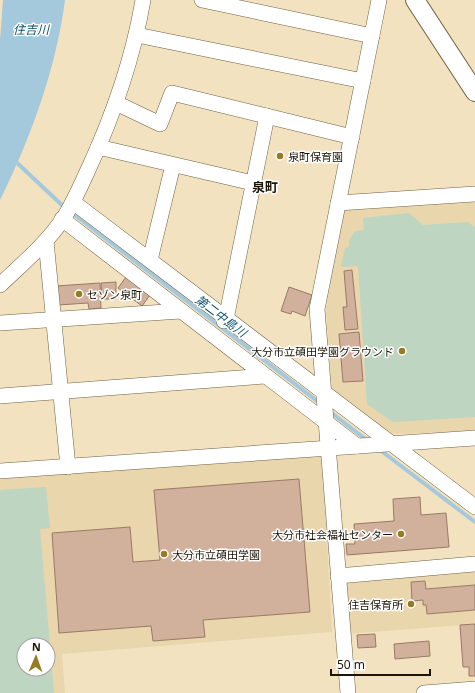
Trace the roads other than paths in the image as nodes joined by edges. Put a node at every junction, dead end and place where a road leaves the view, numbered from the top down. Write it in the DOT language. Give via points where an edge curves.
graph roads {
  1 [pos="143,0"];
  2 [pos="202,0"];
  3 [pos="379,0"];
  4 [pos="415,0"];
  5 [pos="137,35"];
  6 [pos="372,36"];
  7 [pos="363,81"];
  8 [pos="473,86"];
  9 [pos="116,103"];
  10 [pos="266,116"];
  11 [pos="352,137"];
  12 [pos="98,147"];
  13 [pos="174,165"];
  14 [pos="253,183"];
  15 [pos="475,194"];
  16 [pos="73,202"];
  17 [pos="338,203"];
  18 [pos="62,219"];
  19 [pos="46,241"];
  20 [pos="150,260"];
  21 [pos="0,285"];
  22 [pos="181,311"];
  23 [pos="53,320"];
  24 [pos="225,320"];
  25 [pos="0,323"];
  26 [pos="265,376"];
  27 [pos="60,392"];
  28 [pos="0,396"];
  29 [pos="324,396"];
  30 [pos="326,417"];
  31 [pos="475,438"];
  32 [pos="390,444"];
  33 [pos="360,446"];
  34 [pos="328,448"];
  35 [pos="68,467"];
  36 [pos="0,471"];
  37 [pos="472,502"];
  38 [pos="475,564"];
  39 [pos="338,576"];
  40 [pos="475,689"];
  41 [pos="348,693"];
  42 [pos="424,693"];
  1 -- 5 [label="street"];
  2 -- 6 [label="street"];
  3 -- 6 [label="street"];
  4 -- 8 [label="street"];
  5 -- 7 [label="street"];
  5 -- 9 [label="street"];
  6 -- 7 [label="street"];
  7 -- 11 [label="street"];
  9 -- 10 [label="street" via="160,124 172,93"];
  9 -- 12 [label="street"];
  10 -- 11 [label="street"];
  10 -- 14 [label="street"];
  11 -- 17 [label="street"];
  12 -- 13 [label="street"];
  12 -- 16 [label="street"];
  13 -- 14 [label="street"];
  13 -- 20 [label="street"];
  14 -- 24 [label="street"];
  15 -- 17 [label="street"];
  16 -- 18 [label="street"];
  16 -- 20 [label="street"];
  17 -- 29 [label="street" via="317,309"];
  18 -- 19 [label="street"];
  18 -- 22 [label="street"];
  19 -- 21 [label="street"];
  19 -- 23 [label="street"];
  20 -- 24 [label="street"];
  22 -- 23 [label="street"];
  22 -- 26 [label="street"];
  23 -- 25 [label="street"];
  23 -- 27 [label="street"];
  24 -- 29 [label="street"];
  26 -- 27 [label="street"];
  26 -- 30 [label="street"];
  27 -- 28 [label="street"];
  27 -- 35 [label="street"];
  29 -- 30 [label="street"];
  29 -- 32 [label="street"];
  30 -- 33 [label="street"];
  30 -- 34 [label="street"];
  31 -- 32 [label="street"];
  32 -- 33 [label="street"];
  32 -- 37 [label="street"];
  33 -- 34 [label="street"];
  34 -- 35 [label="street"];
  34 -- 39 [label="street"];
  35 -- 36 [label="street"];
  38 -- 39 [label="street"];
  39 -- 41 [label="street"];
  40 -- 42 [label="street"];
}
